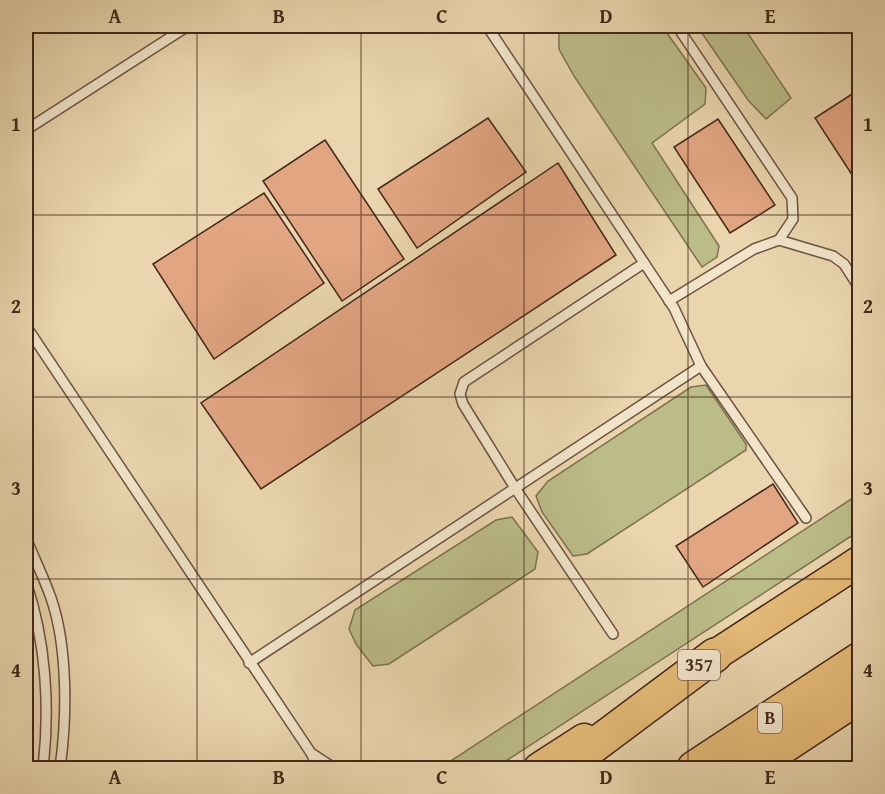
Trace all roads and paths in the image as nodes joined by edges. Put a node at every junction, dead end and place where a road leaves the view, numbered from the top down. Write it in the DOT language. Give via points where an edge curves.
graph roads {
  1 [pos="188,26"];
  2 [pos="487,26"];
  3 [pos="677,26"];
  4 [pos="26,130"];
  5 [pos="779,240"];
  6 [pos="644,263"];
  7 [pos="860,289"];
  8 [pos="669,301"];
  9 [pos="26,326"];
  10 [pos="701,366"];
  11 [pos="515,488"];
  12 [pos="806,518"];
  13 [pos="26,538"];
  14 [pos="860,561"];
  15 [pos="26,582"];
  16 [pos="613,634"];
  17 [pos="715,655"];
  18 [pos="860,659"];
  19 [pos="249,663"];
  20 [pos="860,696"];
  21 [pos="311,753"];
  22 [pos="43,768"];
  23 [pos="60,768"];
  24 [pos="318,768"];
  25 [pos="334,768"];
  26 [pos="539,768"];
  27 [pos="564,768"];
  28 [pos="694,768"];
  29 [pos="751,768"];
  1 -- 4 [label="lane"];
  2 -- 6 [label="lane"];
  3 -- 5 [label="lane" via="792,198 793,219"];
  5 -- 7 [label="lane" via="833,256 844,264"];
  5 -- 8 [label="lane" via="754,249"];
  6 -- 8 [label="lane"];
  6 -- 11 [label="lane" via="464,382 460,394 463,404"];
  8 -- 10 [label="lane"];
  9 -- 19 [label="lane"];
  10 -- 11 [label="lane"];
  10 -- 12 [label="lane"];
  11 -- 16 [label="lane"];
  11 -- 19 [label="lane"];
  13 -- 23 [label="lane" via="52,600 63,663 65,733"];
  14 -- 17 [label="highway, 357"];
  15 -- 22 [label="lane" via="43,663 47,735"];
  17 -- 26 [label="highway, 357"];
  17 -- 27 [label="highway"];
  18 -- 28 [label="highway, B"];
  19 -- 21 [label="lane"];
  20 -- 29 [label="highway, B"];
  21 -- 24 [label="lane"];
  21 -- 25 [label="lane"];
}
